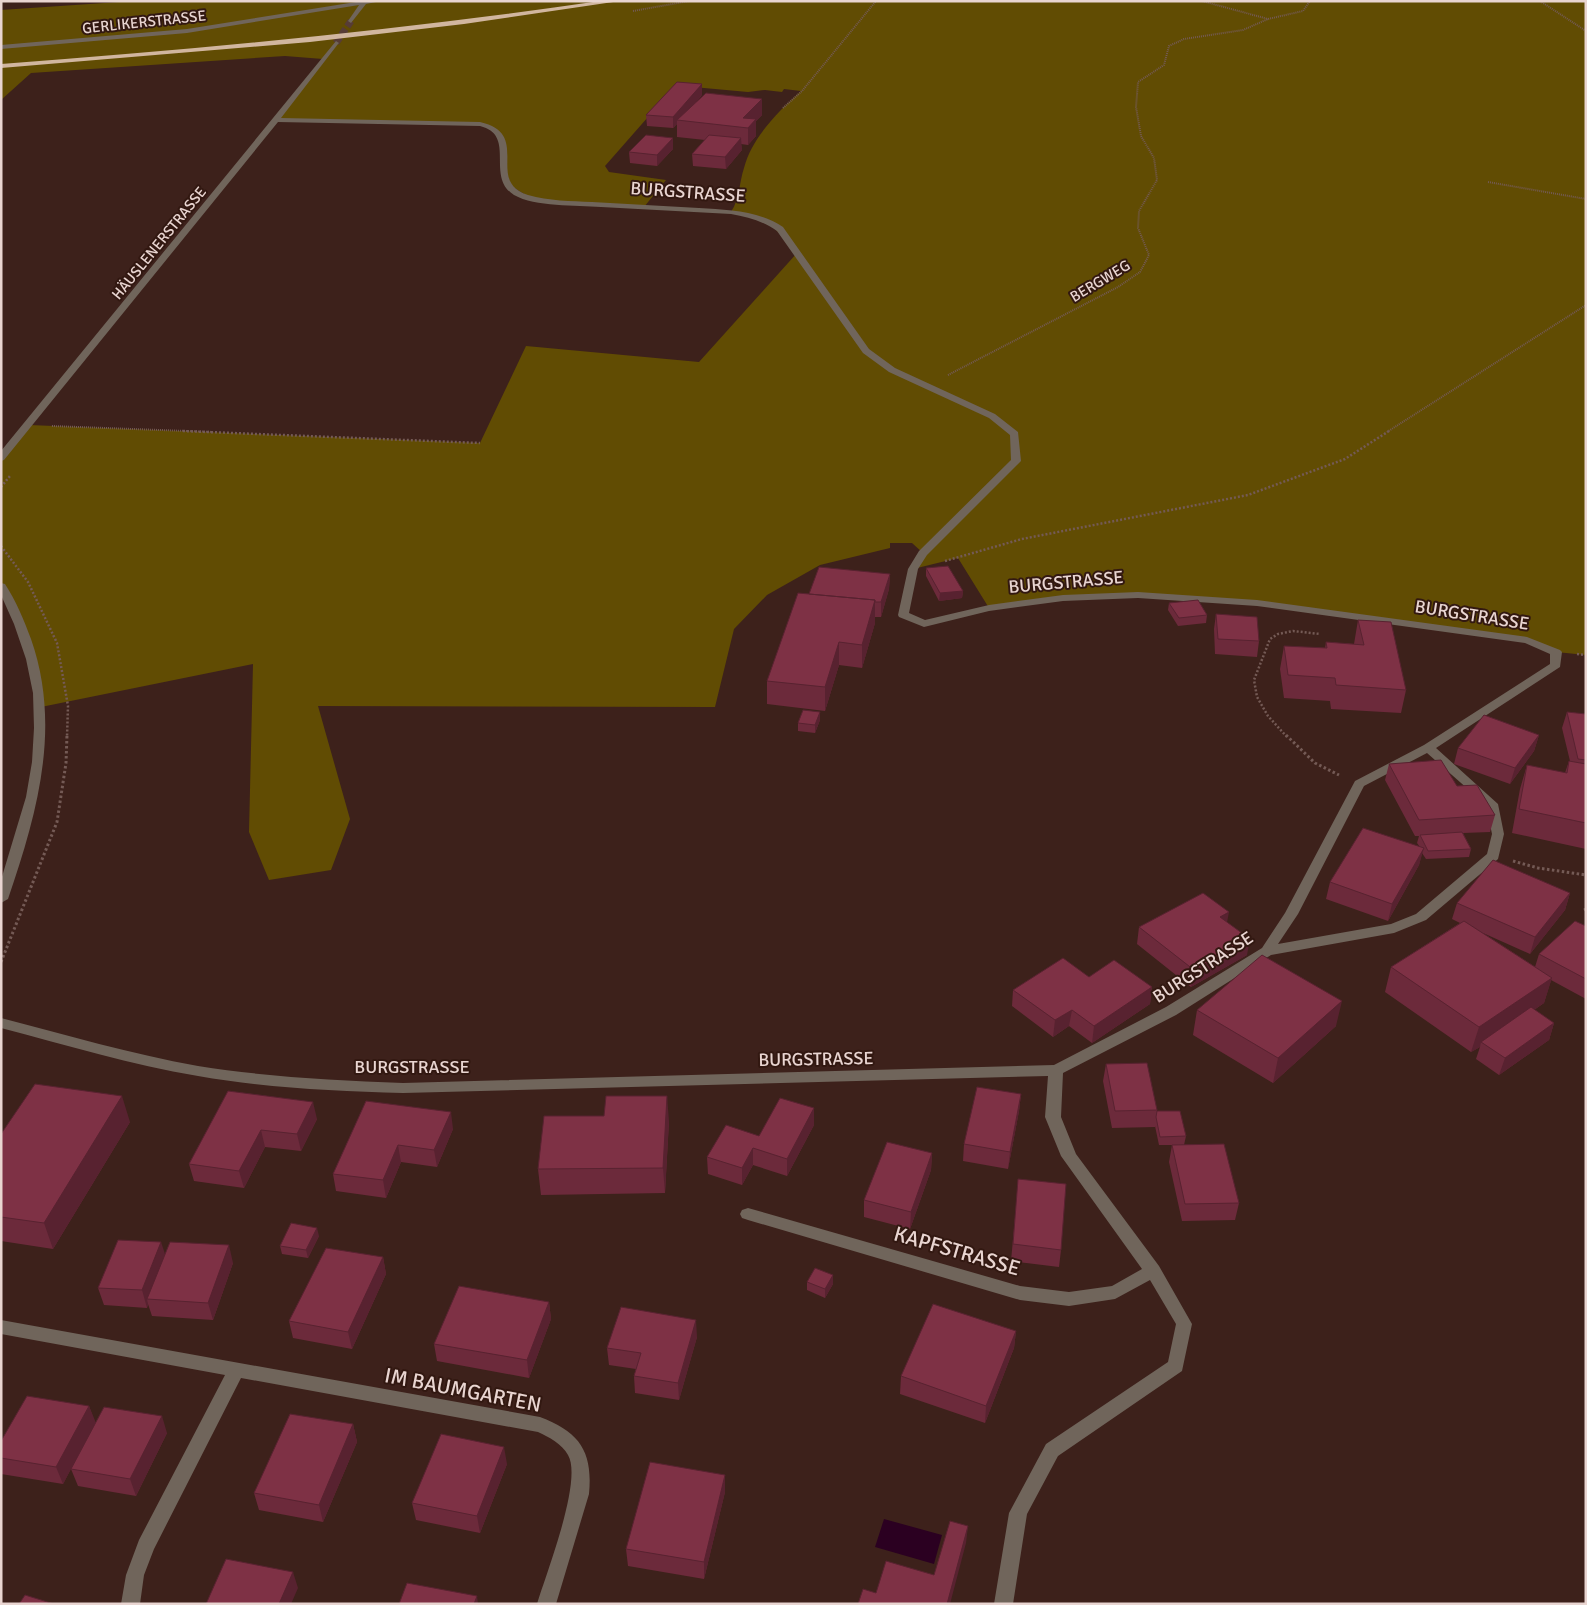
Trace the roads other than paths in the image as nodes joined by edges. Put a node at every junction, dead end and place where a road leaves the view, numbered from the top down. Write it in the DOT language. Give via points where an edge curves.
graph roads {
  1 [pos="378,1"];
  2 [pos="567,1"];
  3 [pos="617,1"];
  4 [pos="364,2"];
  5 [pos="351,22"];
  6 [pos="336,43"];
  7 [pos="1,47"];
  8 [pos="1,59"];
  9 [pos="1,66"];
  10 [pos="276,120"];
  11 [pos="1,458"];
  12 [pos="1,586"];
  13 [pos="1428,748"];
  14 [pos="1,899"];
  15 [pos="1267,951"];
  16 [pos="1,1023"];
  17 [pos="1056,1070"];
  18 [pos="748,1214"];
  19 [pos="1153,1271"];
  20 [pos="1,1327"];
  21 [pos="236,1371"];
  22 [pos="130,1604"];
  23 [pos="546,1604"];
  24 [pos="1003,1604"];
  1 -- 4 [label="street, GERLIKERSTRASSE"];
  2 -- 8 [label="highway" via="308,32"];
  3 -- 9 [label="highway" via="318,39"];
  4 -- 5 [label="street"];
  4 -- 7 [label="street, GERLIKERSTRASSE" via="166,33"];
  6 -- 10 [label="street, HÄUSLENERSTRASSE"];
  10 -- 11 [label="street, HÄUSLENERSTRASSE"];
  10 -- 13 [label="street, BURGSTRASSE" via="480,124 494,128 501,136 505,182 514,192 556,202 731,212 751,215 780,229 866,351 892,370 992,416 1014,434 1016,461 923,553 912,569 903,615 924,624 989,608 1063,598 1138,595 1257,603 1517,638 1556,652 1556,665"];
  12 -- 14 [label="street" via="31,649 41,707 39,764 27,825"];
  13 -- 15 [label="street, BURGSTRASSE" via="1358,784 1291,914"];
  13 -- 15 [label="street" via="1492,804 1498,834 1494,856 1421,918 1394,928"];
  15 -- 17 [label="street, BURGSTRASSE" via="1171,1011"];
  16 -- 17 [label="street, BURGSTRASSE" via="196,1071 300,1084 403,1088"];
  17 -- 19 [label="street" via="1053,1116 1069,1156"];
  18 -- 19 [label="street, KAPFSTRASSE" via="1020,1293 1070,1299 1115,1292"];
  19 -- 24 [label="street" via="1184,1324 1176,1366 1052,1450 1018,1512"];
  20 -- 21 [label="street, IM BAUMGARTEN"];
  21 -- 22 [label="street" via="146,1546 135,1575"];
  21 -- 23 [label="street, IM BAUMGARTEN" via="540,1425 572,1443 580,1457 583,1476"];
}
